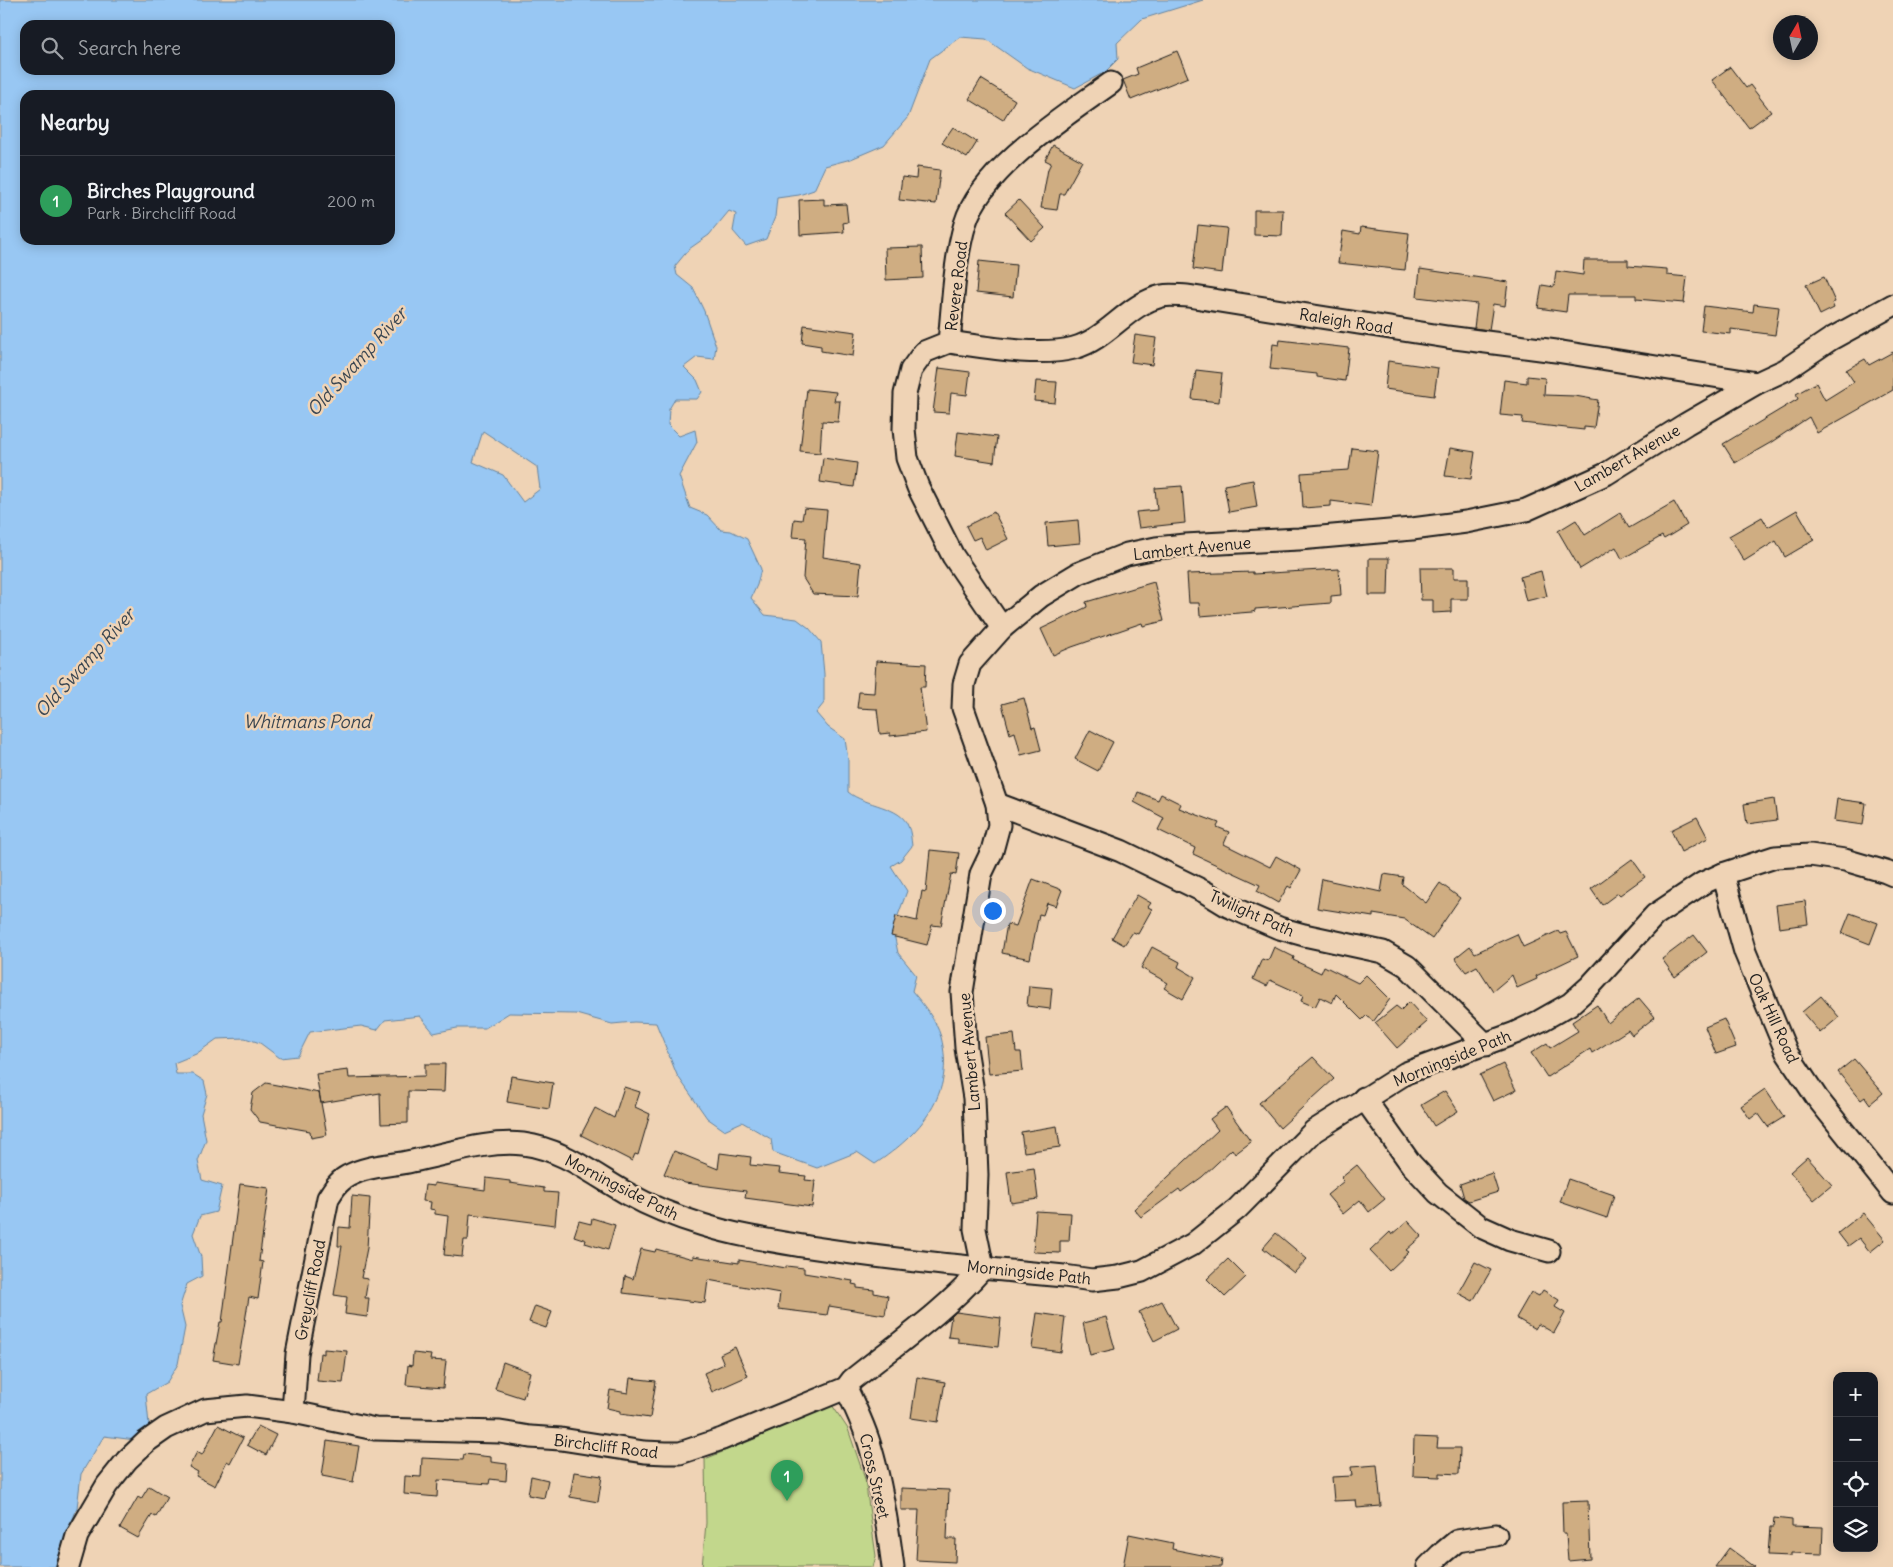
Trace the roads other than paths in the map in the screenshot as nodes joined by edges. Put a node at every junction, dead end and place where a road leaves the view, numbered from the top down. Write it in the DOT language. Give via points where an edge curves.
graph roads {
  1 [pos="1111,83"];
  2 [pos="1893,305"];
  3 [pos="949,342"];
  4 [pos="1757,383"];
  5 [pos="1002,628"];
  6 [pos="997,804"];
  7 [pos="1723,874"];
  8 [pos="1893,876"];
  9 [pos="1486,1045"];
  10 [pos="1364,1098"];
  11 [pos="348,1176"];
  12 [pos="1893,1194"];
  13 [pos="1549,1251"];
  14 [pos="984,1268"];
  15 [pos="846,1388"];
  16 [pos="293,1412"];
  17 [pos="1496,1535"];
  18 [pos="68,1567"];
  19 [pos="893,1567"];
  20 [pos="1428,1567"];
  1 -- 3 [label="street, Revere Road" via="1036,137 973,203 958,253"];
  2 -- 4 [label="street, Lambert Avenue" via="1831,339 1785,370"];
  3 -- 4 [label="street, Raleigh Road" via="999,350 1074,348 1097,337 1138,306 1162,296 1188,296"];
  3 -- 5 [label="street, Revere Road" via="924,352 911,370 905,394 907,458 953,556"];
  4 -- 5 [label="street, Lambert Avenue" via="1606,474 1526,510 1412,530 1175,546 1127,554 1079,573 1041,596"];
  5 -- 6 [label="street, Lambert Avenue" via="970,664 964,684 963,708"];
  6 -- 9 [label="street, Twilight Path" via="1121,851 1228,906 1279,928 1384,952 1407,966"];
  6 -- 14 [label="street, Lambert Avenue" via="999,825 981,874 962,992 974,1098 976,1229"];
  7 -- 8 [label="street, Morningside Path" via="1775,858 1810,855 1845,860"];
  7 -- 9 [label="street, Morningside Path" via="1703,882 1655,915 1570,1004"];
  7 -- 12 [label="street, Oak Hill Road" via="1745,952 1787,1053 1817,1098"];
  9 -- 10 [label="street, Morningside Path" via="1406,1073"];
  10 -- 13 [label="street" via="1411,1164 1438,1193 1481,1227 1510,1240"];
  10 -- 14 [label="street, Morningside Path" via="1314,1131 1237,1209 1193,1244 1142,1270 1092,1280"];
  11 -- 14 [label="street, Morningside Path" via="365,1168 513,1143 572,1159 668,1213 738,1235 856,1254"];
  11 -- 16 [label="street, Greycliff Road" via="336,1185 328,1198 297,1354"];
  14 -- 15 [label="street, Birchcliff Road" via="968,1286"];
  15 -- 16 [label="street, Birchcliff Road" via="713,1442 666,1454 500,1432 376,1429"];
  15 -- 19 [label="street, Cross Street" via="871,1448"];
  16 -- 18 [label="street, Birchcliff Road" via="247,1406 205,1410 166,1428 127,1460 107,1485 77,1536"];
  17 -- 20 [label="street" via="1457,1541"];
}
